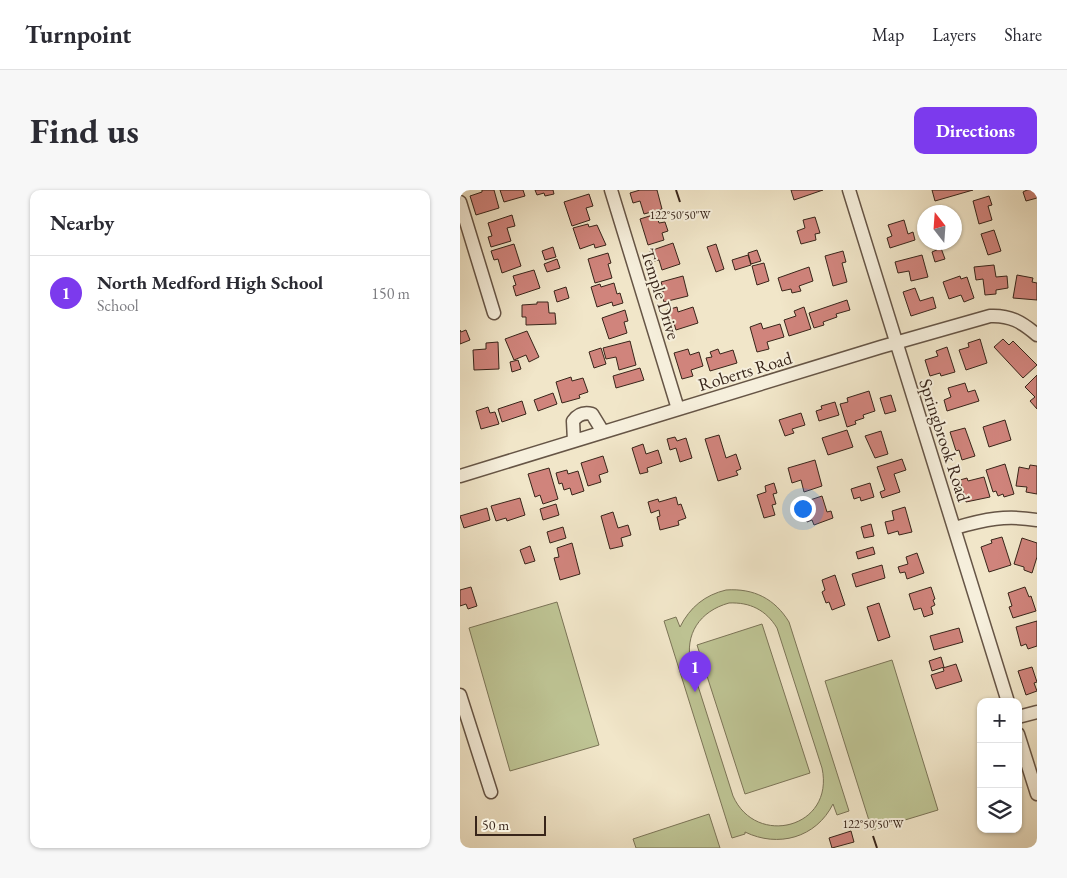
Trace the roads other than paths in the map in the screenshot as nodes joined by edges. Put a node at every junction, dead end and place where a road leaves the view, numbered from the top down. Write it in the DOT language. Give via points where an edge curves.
graph roads {
  1 [pos="611,190"];
  2 [pos="849,190"];
  3 [pos="460,202"];
  4 [pos="494,313"];
  5 [pos="1037,335"];
  6 [pos="896,343"];
  7 [pos="678,409"];
  8 [pos="603,432"];
  9 [pos="574,441"];
  10 [pos="460,476"];
  11 [pos="1037,520"];
  12 [pos="955,528"];
  13 [pos="460,695"];
  14 [pos="1007,698"];
  15 [pos="1037,712"];
  16 [pos="1022,717"];
  17 [pos="1021,743"];
  18 [pos="491,792"];
  19 [pos="1037,794"];
  1 -- 7 [label="street, Temple Drive"];
  2 -- 6 [label="street, Springbrook Road"];
  3 -- 4 [label="street"];
  5 -- 6 [label="street, Roberts Road" via="1013,318 990,316"];
  6 -- 7 [label="street, Roberts Road"];
  6 -- 12 [label="street, Springbrook Road"];
  7 -- 8 [label="street, Roberts Road"];
  8 -- 9 [label="street, Roberts Road"];
  8 -- 9 [label="street" via="592,414 586,413 573,421"];
  9 -- 10 [label="street, Roberts Road"];
  11 -- 12 [label="street" via="997,518"];
  12 -- 14 [label="street, Springbrook Road"];
  13 -- 18 [label="street"];
  15 -- 16 [label="street"];
  17 -- 19 [label="street"];
}
